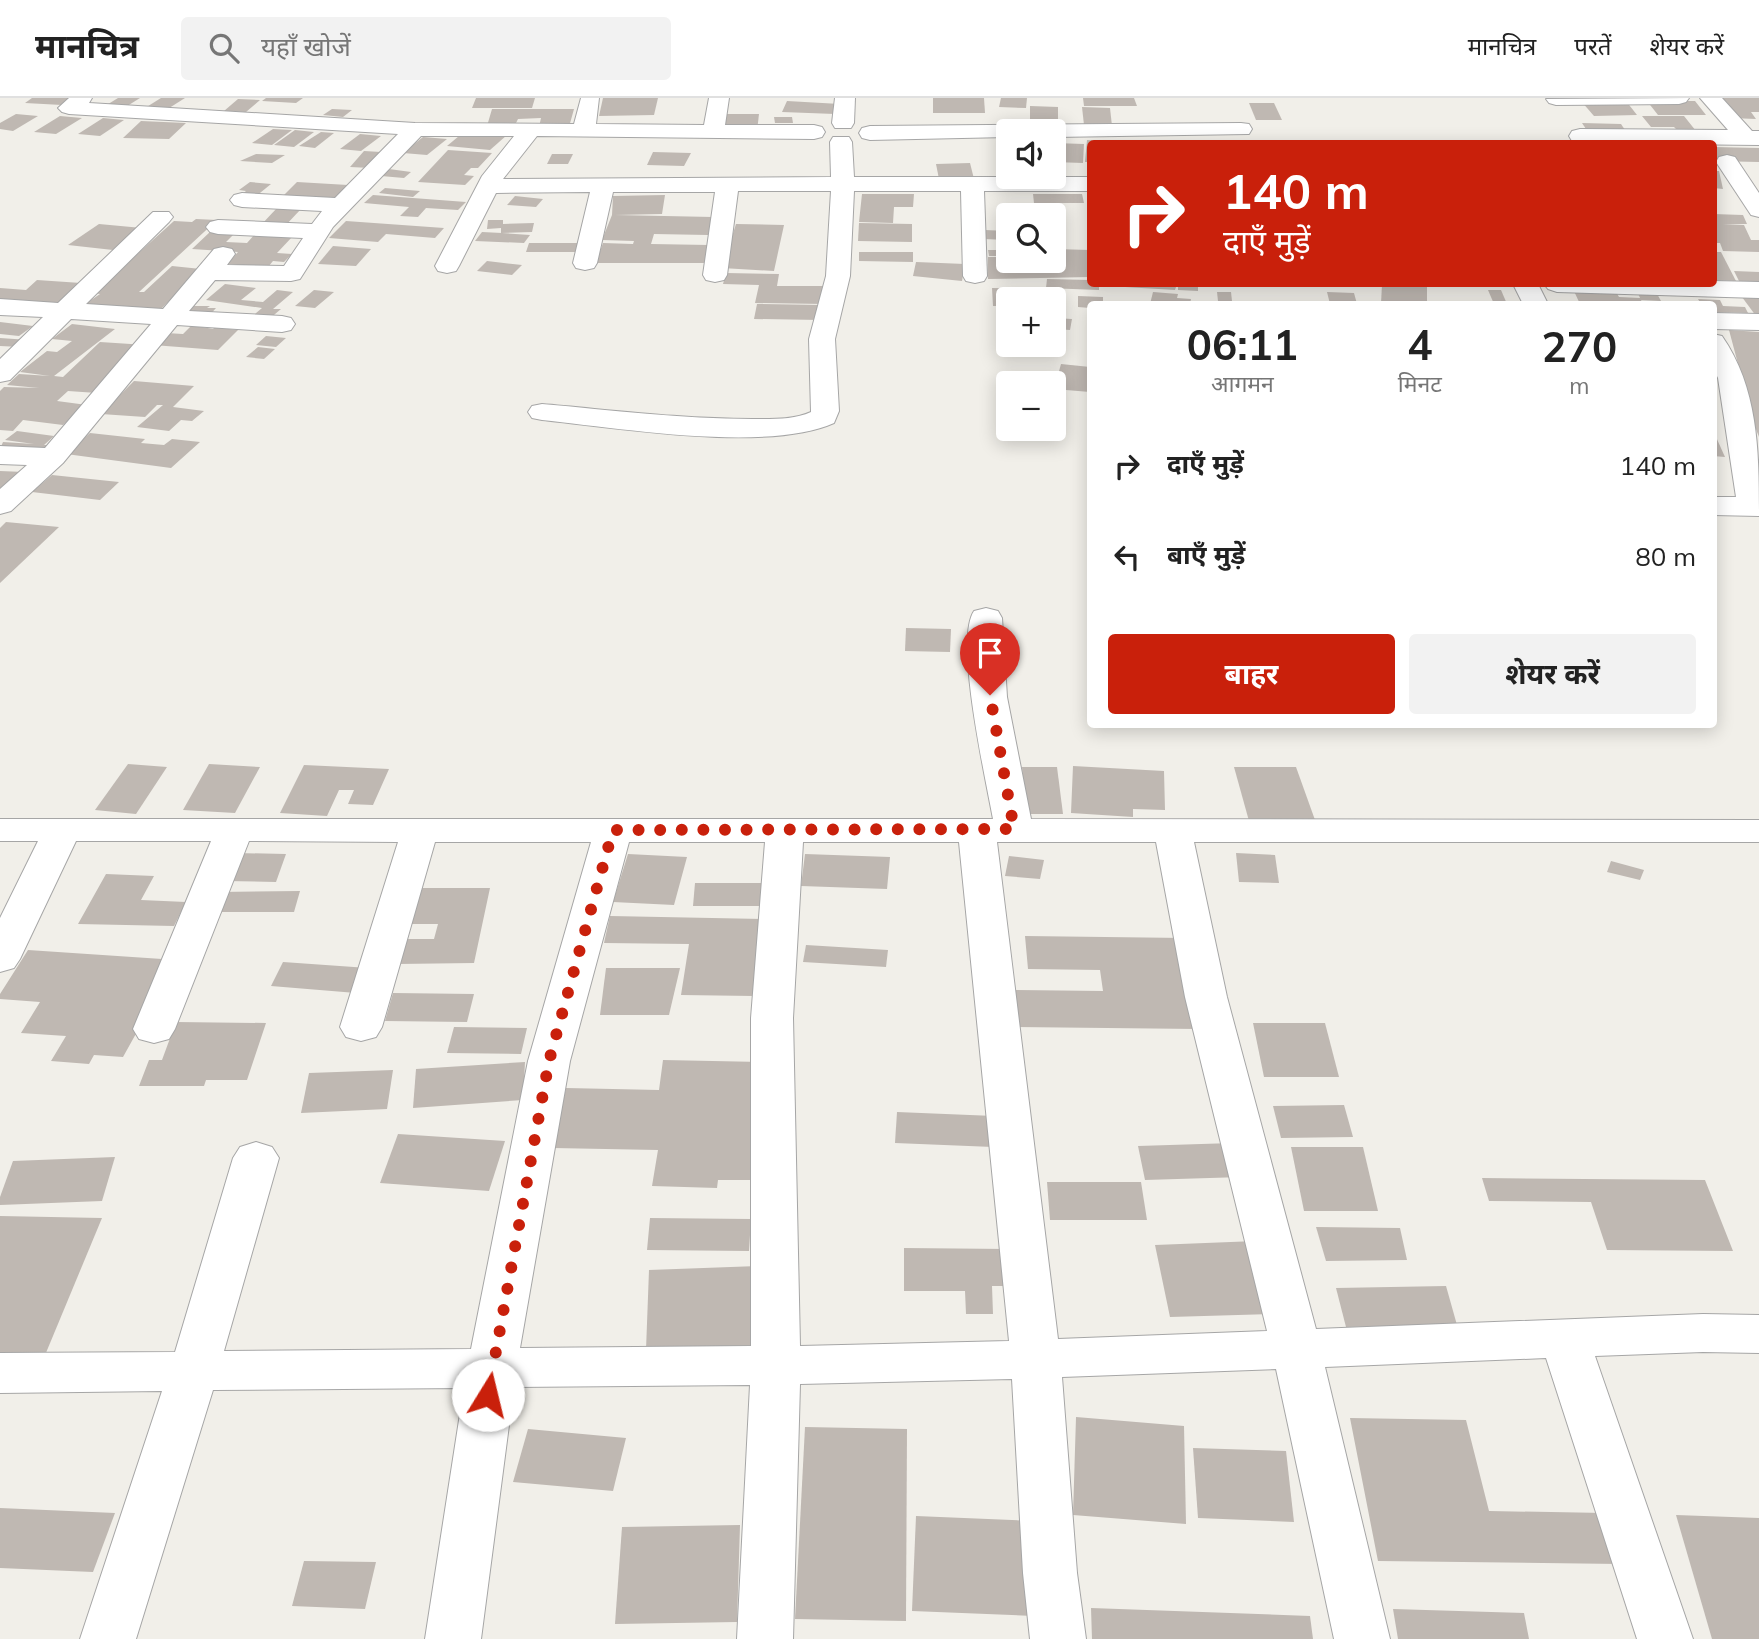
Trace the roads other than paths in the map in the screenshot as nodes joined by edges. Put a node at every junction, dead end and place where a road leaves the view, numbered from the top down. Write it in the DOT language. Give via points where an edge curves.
graph roads {
  1 [pos="82,98"];
  2 [pos="196,98"];
  3 [pos="307,98"];
  4 [pos="719,98"];
  5 [pos="845,98"];
  6 [pos="1679,98"];
  7 [pos="1710,98"];
  8 [pos="1556,99"];
  9 [pos="590,100"];
  10 [pos="143,105"];
  11 [pos="1071,109"];
  12 [pos="178,114"];
  13 [pos="284,121"];
  14 [pos="415,129"];
  15 [pos="1241,130"];
  16 [pos="530,131"];
  17 [pos="996,131"];
  18 [pos="1066,131"];
  19 [pos="1079,131"];
  20 [pos="583,132"];
  21 [pos="713,132"];
  22 [pos="842,133"];
  23 [pos="1753,137"];
  24 [pos="1582,140"];
  25 [pos="1720,162"];
  26 [pos="1759,163"];
  27 [pos="843,184"];
  28 [pos="972,184"];
  29 [pos="727,185"];
  30 [pos="488,186"];
  31 [pos="603,186"];
  32 [pos="1087,188"];
  33 [pos="242,200"];
  34 [pos="341,205"];
  35 [pos="1759,210"];
  36 [pos="161,217"];
  37 [pos="218,227"];
  38 [pos="319,231"];
  39 [pos="585,263"];
  40 [pos="447,266"];
  41 [pos="715,275"];
  42 [pos="975,276"];
  43 [pos="1698,287"];
  44 [pos="1759,290"];
  45 [pos="0,307"];
  46 [pos="65,311"];
  47 [pos="168,318"];
  48 [pos="1717,321"];
  49 [pos="1759,322"];
  50 [pos="282,324"];
  51 [pos="1717,350"];
  52 [pos="0,373"];
  53 [pos="542,412"];
  54 [pos="0,454"];
  55 [pos="52,457"];
  56 [pos="0,505"];
  57 [pos="1717,506"];
  58 [pos="1756,507"];
  59 [pos="986,618"];
  60 [pos="996,829"];
  61 [pos="1172,829"];
  62 [pos="0,830"];
  63 [pos="235,830"];
  64 [pos="419,830"];
  65 [pos="613,830"];
  66 [pos="785,830"];
  67 [pos="62,831"];
  68 [pos="1759,831"];
  69 [pos="0,959"];
  70 [pos="361,1027"];
  71 [pos="154,1029"];
  72 [pos="256,1158"];
  73 [pos="1759,1334"];
  74 [pos="1564,1338"];
  75 [pos="1296,1348"];
  76 [pos="1035,1359"];
  77 [pos="776,1365"];
  78 [pos="492,1367"];
  79 [pos="194,1370"];
  80 [pos="0,1373"];
  81 [pos="108,1639"];
  82 [pos="453,1639"];
  83 [pos="765,1639"];
  84 [pos="1058,1639"];
  85 [pos="1363,1639"];
  86 [pos="1665,1639"];
  1 -- 10 [label="street" via="69,108"];
  2 -- 12 [label="street"];
  3 -- 13 [label="street"];
  4 -- 21 [label="street"];
  5 -- 22 [label="street"];
  6 -- 8 [label="street"];
  7 -- 23 [label="street"];
  8 -- 24 [label="street"];
  9 -- 20 [label="street"];
  10 -- 12 [label="street"];
  11 -- 19 [label="street"];
  12 -- 13 [label="street"];
  13 -- 14 [label="street"];
  14 -- 16 [label="street" via="451,119"];
  14 -- 34 [label="street"];
  15 -- 19 [label="street"];
  16 -- 20 [label="street"];
  16 -- 30 [label="street"];
  17 -- 22 [label="street" via="870,133 864,138"];
  18 -- 19 [label="street"];
  20 -- 21 [label="street"];
  21 -- 22 [label="street" via="814,132 824,140"];
  22 -- 27 [label="street"];
  23 -- 24 [label="street"];
  25 -- 26 [label="street"];
  25 -- 35 [label="street"];
  27 -- 28 [label="street"];
  27 -- 29 [label="street"];
  27 -- 53 [label="street" via="838,276 822,339 825,411 821,422 786,428 713,427"];
  28 -- 32 [label="street"];
  28 -- 42 [label="street"];
  29 -- 31 [label="street"];
  29 -- 41 [label="street"];
  30 -- 31 [label="street"];
  30 -- 40 [label="street"];
  31 -- 39 [label="street"];
  33 -- 34 [label="street"];
  34 -- 38 [label="street"];
  36 -- 46 [label="street"];
  37 -- 38 [label="street"];
  38 -- 47 [label="street" via="291,274 215,263"];
  43 -- 44 [label="street"];
  45 -- 46 [label="street"];
  46 -- 47 [label="street"];
  46 -- 52 [label="street"];
  47 -- 50 [label="street"];
  47 -- 55 [label="street"];
  48 -- 49 [label="street"];
  51 -- 58 [label="street" via="1732,378"];
  54 -- 55 [label="street"];
  55 -- 56 [label="street"];
  57 -- 58 [label="street"];
  59 -- 60 [label="street"];
  60 -- 61 [label="street"];
  60 -- 66 [label="street"];
  60 -- 76 [label="street" via="998,1036"];
  61 -- 68 [label="street"];
  61 -- 75 [label="street" via="1206,997"];
  62 -- 67 [label="street"];
  63 -- 64 [label="street"];
  63 -- 67 [label="street"];
  63 -- 71 [label="street"];
  64 -- 65 [label="street"];
  64 -- 70 [label="street"];
  65 -- 66 [label="street"];
  65 -- 78 [label="street" via="549,1061"];
  66 -- 77 [label="street" via="772,1018"];
  67 -- 69 [label="street"];
  72 -- 79 [label="street"];
  73 -- 74 [label="street"];
  74 -- 75 [label="street"];
  74 -- 86 [label="street"];
  75 -- 76 [label="street"];
  75 -- 85 [label="street"];
  76 -- 77 [label="street"];
  76 -- 84 [label="street"];
  77 -- 78 [label="street"];
  77 -- 83 [label="street"];
  78 -- 79 [label="street"];
  78 -- 82 [label="street"];
  79 -- 80 [label="street"];
  79 -- 81 [label="street"];
}
